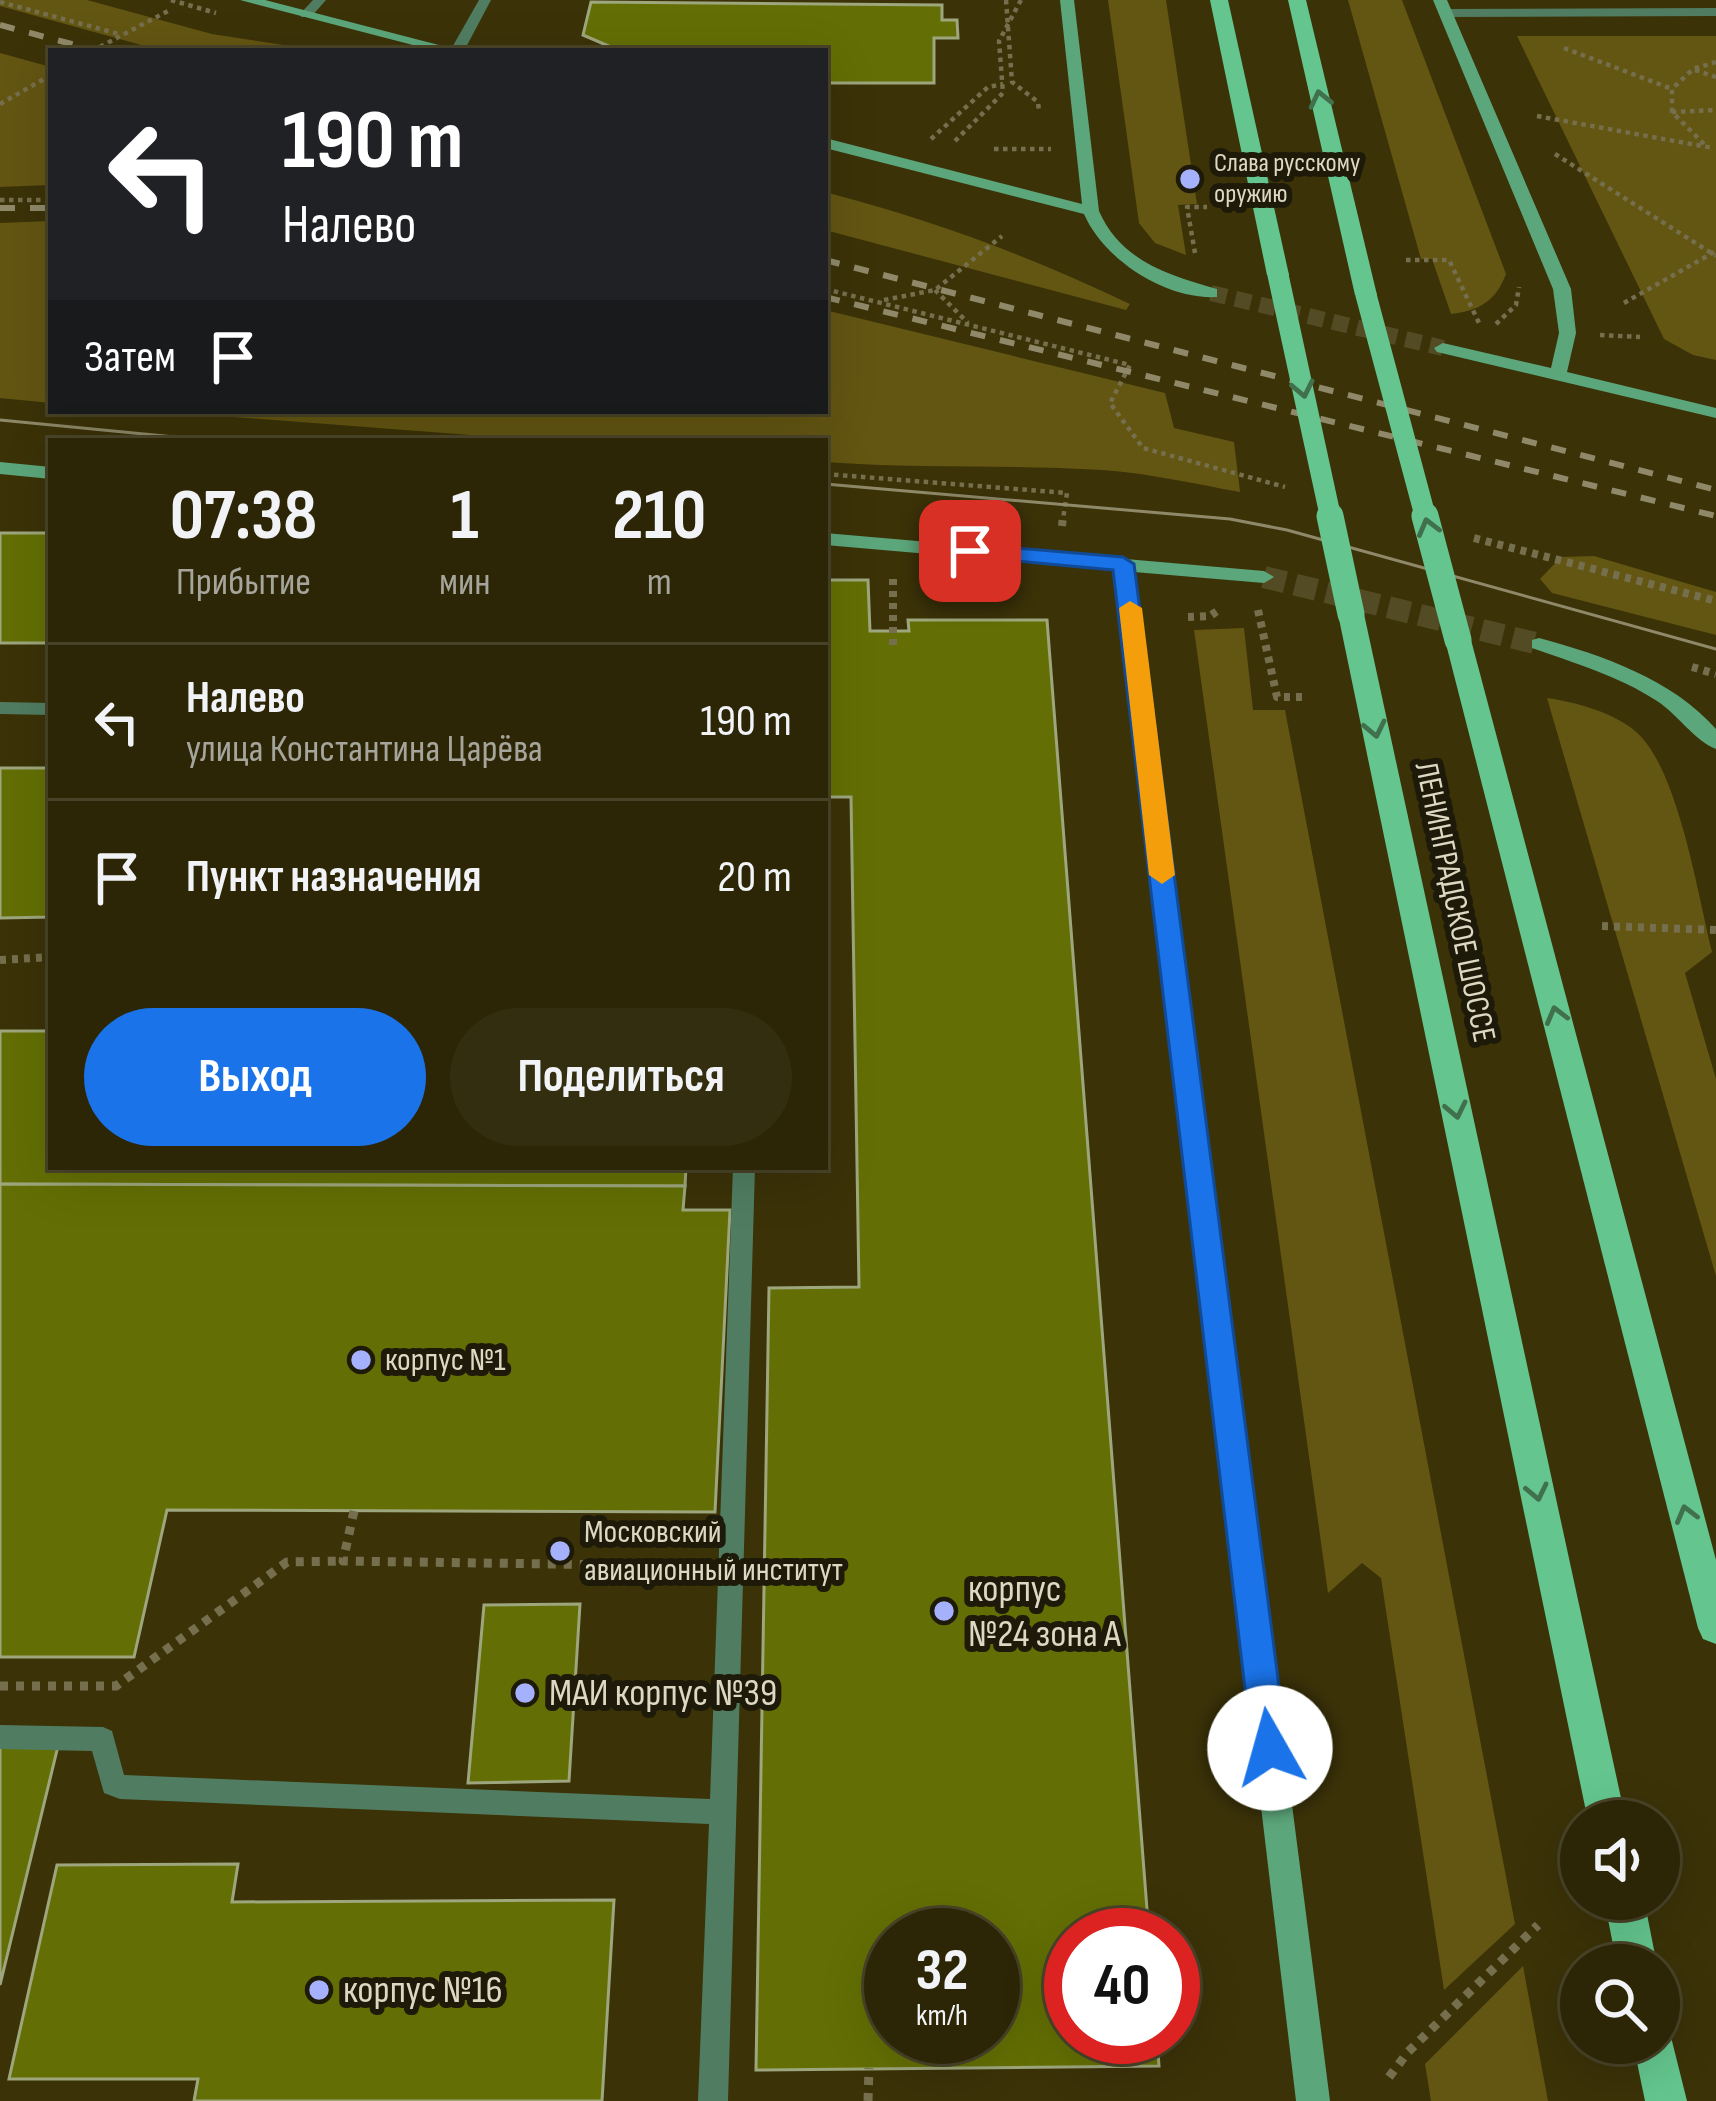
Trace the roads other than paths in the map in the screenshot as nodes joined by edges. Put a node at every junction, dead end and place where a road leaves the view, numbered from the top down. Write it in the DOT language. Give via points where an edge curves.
graph roads {
  1 [pos="247,0"];
  2 [pos="320,0"];
  3 [pos="484,0"];
  4 [pos="1066,0"];
  5 [pos="1219,0"];
  6 [pos="1297,0"];
  7 [pos="1442,7"];
  8 [pos="1716,11"];
  9 [pos="305,14"];
  10 [pos="444,48"];
  11 [pos="458,48"];
  12 [pos="828,143"];
  13 [pos="1091,211"];
  14 [pos="1211,293"];
  15 [pos="1443,348"];
  16 [pos="1556,376"];
  17 [pos="1716,413"];
  18 [pos="0,468"];
  19 [pos="48,473"];
  20 [pos="828,538"];
  21 [pos="1123,564"];
  22 [pos="1264,578"];
  23 [pos="1539,644"];
  24 [pos="0,708"];
  25 [pos="48,709"];
  26 [pos="1716,742"];
  27 [pos="744,1170"];
  28 [pos="1716,1628"];
  29 [pos="0,1737"];
  30 [pos="1603,1800"];
  31 [pos="723,1812"];
  32 [pos="1658,2064"];
  33 [pos="713,2101"];
  34 [pos="1313,2101"];
  35 [pos="1666,2101"];
  1 -- 9 [label="street"];
  2 -- 9 [label="lane"];
  3 -- 11 [label="lane"];
  4 -- 13 [label="street"];
  5 -- 30 [label="main road, ЛЕНИНГРАДСКОЕ ШОССЕ, one-way, bridge"];
  28 -- 6 [label="main road, ЛЕНИНГРАДСКОЕ ШОССЕ, one-way, bridge" via="1366,295"];
  7 -- 8 [label="street"];
  7 -- 16 [label="street" via="1562,289 1569,330"];
  9 -- 10 [label="street"];
  12 -- 13 [label="street"];
  13 -- 14 [label="street" via="1101,236 1131,263"];
  15 -- 16 [label="street"];
  16 -- 17 [label="street"];
  18 -- 19 [label="street"];
  20 -- 21 [label="street"];
  21 -- 22 [label="street"];
  21 -- 34 [label="street"];
  23 -- 26 [label="street" via="1652,689 1684,707"];
  24 -- 25 [label="lane"];
  27 -- 31 [label="lane"];
  29 -- 31 [label="lane" via="103,1738 120,1787"];
  31 -- 33 [label="lane"];
  32 -- 35 [label="main road"];
}
